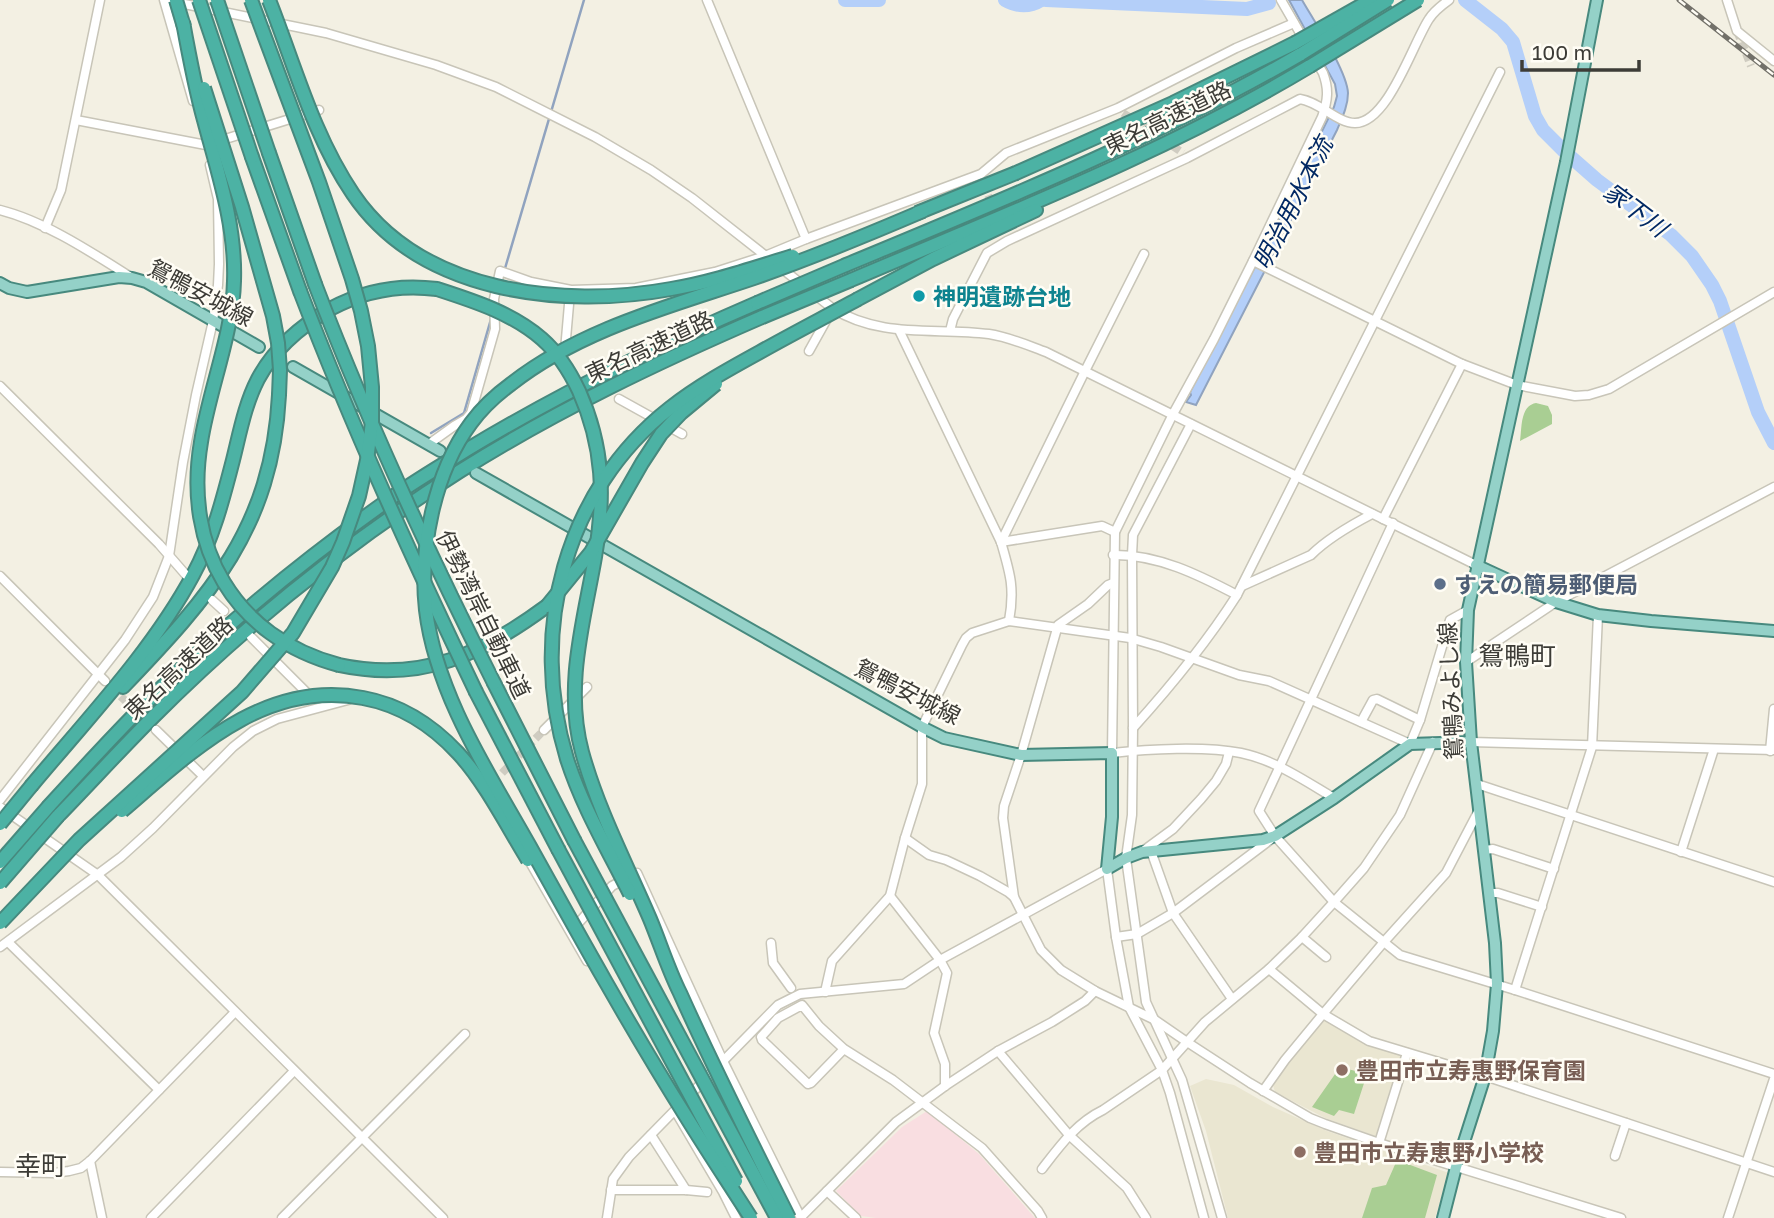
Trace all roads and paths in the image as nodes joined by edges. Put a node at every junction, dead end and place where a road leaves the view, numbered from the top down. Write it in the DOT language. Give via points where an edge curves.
graph roads {
  1 [pos="100,0"];
  2 [pos="165,0"];
  3 [pos="176,0"];
  4 [pos="200,0"];
  5 [pos="217,0"];
  6 [pos="251,0"];
  7 [pos="269,0"];
  8 [pos="1281,0"];
  9 [pos="1371,0"];
  10 [pos="1388,0"];
  11 [pos="1418,0"];
  12 [pos="1449,0"];
  13 [pos="1597,0"];
  14 [pos="1727,0"];
  15 [pos="708,3"];
  16 [pos="183,22"];
  17 [pos="1294,23"];
  18 [pos="1298,49"];
  19 [pos="1774,61"];
  20 [pos="1500,72"];
  21 [pos="319,110"];
  22 [pos="1327,111"];
  23 [pos="1214,119"];
  24 [pos="76,120"];
  25 [pos="206,145"];
  26 [pos="0,210"];
  27 [pos="923,211"];
  28 [pos="45,228"];
  29 [pos="1002,230"];
  30 [pos="806,239"];
  31 [pos="1007,241"];
  32 [pos="1144,254"];
  33 [pos="765,256"];
  34 [pos="1253,261"];
  35 [pos="132,278"];
  36 [pos="0,283"];
  37 [pos="570,290"];
  38 [pos="1774,292"];
  39 [pos="832,308"];
  40 [pos="213,321"];
  41 [pos="1375,322"];
  42 [pos="899,330"];
  43 [pos="950,331"];
  44 [pos="771,346"];
  45 [pos="259,347"];
  46 [pos="808,351"];
  47 [pos="1462,364"];
  48 [pos="567,366"];
  49 [pos="293,368"];
  50 [pos="1085,371"];
  51 [pos="1517,385"];
  52 [pos="0,386"];
  53 [pos="619,399"];
  54 [pos="1174,415"];
  55 [pos="1189,423"];
  56 [pos="682,434"];
  57 [pos="429,444"];
  58 [pos="440,451"];
  59 [pos="476,473"];
  60 [pos="1297,477"];
  61 [pos="1774,487"];
  62 [pos="1372,513"];
  63 [pos="1383,519"];
  64 [pos="1392,523"];
  65 [pos="1115,532"];
  66 [pos="1001,542"];
  67 [pos="1113,555"];
  68 [pos="1132,555"];
  69 [pos="169,556"];
  70 [pos="1476,565"];
  71 [pos="186,575"];
  72 [pos="0,576"];
  73 [pos="1113,583"];
  74 [pos="1239,591"];
  75 [pos="212,600"];
  76 [pos="1556,602"];
  77 [pos="1468,610"];
  78 [pos="225,611"];
  79 [pos="1598,615"];
  80 [pos="1009,621"];
  81 [pos="1057,628"];
  82 [pos="1774,631"];
  83 [pos="1115,636"];
  84 [pos="251,637"];
  85 [pos="1131,639"];
  86 [pos="1190,659"];
  87 [pos="1466,662"];
  88 [pos="98,673"];
  89 [pos="105,681"];
  90 [pos="587,687"];
  91 [pos="1311,701"];
  92 [pos="321,707"];
  93 [pos="1774,709"];
  94 [pos="1420,720"];
  95 [pos="1361,722"];
  96 [pos="922,727"];
  97 [pos="1133,728"];
  98 [pos="156,730"];
  99 [pos="544,730"];
  100 [pos="1433,742"];
  101 [pos="1471,742"];
  102 [pos="1410,744"];
  103 [pos="1592,747"];
  104 [pos="1714,749"];
  105 [pos="1772,750"];
  106 [pos="1131,752"];
  107 [pos="1229,752"];
  108 [pos="1114,753"];
  109 [pos="1021,755"];
  110 [pos="1278,766"];
  111 [pos="46,769"];
  112 [pos="502,773"];
  113 [pos="203,776"];
  114 [pos="1476,784"];
  115 [pos="488,788"];
  116 [pos="1334,798"];
  117 [pos="0,800"];
  118 [pos="0,807"];
  119 [pos="1479,810"];
  120 [pos="1571,816"];
  121 [pos="0,824"];
  122 [pos="1275,836"];
  123 [pos="905,838"];
  124 [pos="1484,850"];
  125 [pos="1147,852"];
  126 [pos="1681,852"];
  127 [pos="1125,859"];
  128 [pos="0,862"];
  129 [pos="1110,868"];
  130 [pos="1554,869"];
  131 [pos="98,875"];
  132 [pos="1774,882"];
  133 [pos="0,883"];
  134 [pos="36,884"];
  135 [pos="1489,893"];
  136 [pos="890,896"];
  137 [pos="1014,898"];
  138 [pos="1334,902"];
  139 [pos="1542,907"];
  140 [pos="1173,913"];
  141 [pos="1022,914"];
  142 [pos="0,923"];
  143 [pos="570,932"];
  144 [pos="1138,934"];
  145 [pos="1116,937"];
  146 [pos="1302,937"];
  147 [pos="771,943"];
  148 [pos="1383,943"];
  149 [pos="4,945"];
  150 [pos="584,945"];
  151 [pos="1326,957"];
  152 [pos="940,960"];
  153 [pos="1269,969"];
  154 [pos="1497,984"];
  155 [pos="791,988"];
  156 [pos="1515,989"];
  157 [pos="678,991"];
  158 [pos="1095,991"];
  159 [pos="825,992"];
  160 [pos="1232,999"];
  161 [pos="1132,1009"];
  162 [pos="235,1012"];
  163 [pos="1323,1014"];
  164 [pos="1155,1020"];
  165 [pos="465,1034"];
  166 [pos="1186,1042"];
  167 [pos="844,1049"];
  168 [pos="998,1051"];
  169 [pos="1407,1053"];
  170 [pos="1172,1060"];
  171 [pos="723,1061"];
  172 [pos="1161,1070"];
  173 [pos="294,1071"];
  174 [pos="1485,1076"];
  175 [pos="1774,1076"];
  176 [pos="945,1086"];
  177 [pos="159,1090"];
  178 [pos="1263,1091"];
  179 [pos="923,1102"];
  180 [pos="675,1110"];
  181 [pos="1626,1123"];
  182 [pos="651,1135"];
  183 [pos="1069,1135"];
  184 [pos="363,1138"];
  185 [pos="1379,1143"];
  186 [pos="1615,1156"];
  187 [pos="90,1161"];
  188 [pos="1745,1162"];
  189 [pos="1457,1167"];
  190 [pos="1042,1170"];
  191 [pos="0,1172"];
  192 [pos="1774,1172"];
  193 [pos="611,1190"];
  194 [pos="686,1190"];
  195 [pos="827,1191"];
  196 [pos="707,1192"];
  197 [pos="102,1218"];
  198 [pos="150,1218"];
  199 [pos="282,1218"];
  200 [pos="443,1218"];
  201 [pos="607,1218"];
  202 [pos="736,1218"];
  203 [pos="753,1218"];
  204 [pos="777,1218"];
  205 [pos="789,1218"];
  206 [pos="801,1218"];
  207 [pos="856,1218"];
  208 [pos="1042,1218"];
  209 [pos="1146,1218"];
  210 [pos="1204,1218"];
  211 [pos="1222,1218"];
  212 [pos="1443,1218"];
  213 [pos="1621,1218"];
  214 [pos="1728,1218"];
  1 -- 24 [label="street"];
  2 -- 25 [label="street"];
  2 -- 33 [label="street" via="326,33 496,88 652,170"];
  3 -- 16 [label="highway, bridge"];
  4 -- 203 [label="highway, 伊勢湾岸自動車道, bridge" via="300,291 374,473 476,692"];
  5 -- 204 [label="highway, 伊勢湾岸自動車道, bridge" via="315,284 390,466 574,840"];
  6 -- 134 [label="highway, bridge" via="361,311 372,411 359,496 332,567 293,633 242,692"];
  7 -- 27 [label="highway, bridge" via="313,122 354,196 411,250 477,281 524,292 566,295 670,289 712,281"];
  8 -- 17 [label="street"];
  9 -- 18 [label="highway, bridge"];
  10 -- 18 [label="highway, 東名高速道路, bridge"];
  11 -- 23 [label="highway, 東名高速道路, bridge"];
  12 -- 22 [label="street" via="1431,16 1378,111 1356,123"];
  13 -- 51 [label="main road, 鴛鴨みよし線"];
  14 -- 19 [label="street" via="1737,31"];
  15 -- 30 [label="street"];
  16 -- 44 [label="highway, bridge" via="233,249 230,317 200,443 198,507 203,535 225,586 241,607 262,628 299,650 340,665 404,669 452,661 507,634 547,606 591,552 661,434 718,383"];
  16 -- 111 [label="highway, bridge" via="272,316 278,343 278,422 269,471 254,514 218,578 178,629"];
  17 -- 22 [label="street" via="1328,85"];
  17 -- 30 [label="street" via="1236,48 1120,110 1006,153 981,176"];
  18 -- 27 [label="highway, bridge"];
  18 -- 128 [label="highway, 東名高速道路, bridge" via="1266,74 1124,146 757,303 586,382 389,499 212,641 145,704"];
  20 -- 41 [label="street"];
  21 -- 25 [label="street"];
  22 -- 31 [label="street" via="1300,99"];
  22 -- 34 [label="street"];
  23 -- 44 [label="highway, bridge" via="1167,147 933,259"];
  23 -- 133 [label="highway, 東名高速道路, bridge" via="1051,195 704,342 549,419 466,467 355,544 223,652 155,715"];
  24 -- 25 [label="street"];
  24 -- 28 [label="street" via="61,190"];
  25 -- 40 [label="street" via="219,218"];
  26 -- 28 [label="street"];
  27 -- 150 [label="highway, bridge" via="813,257 617,325 564,350 487,403 469,425 449,465 428,527 424,565 426,610 440,671 483,762"];
  28 -- 35 [label="street"];
  29 -- 31 [label="street"];
  30 -- 33 [label="street"];
  31 -- 43 [label="street" via="987,253"];
  32 -- 50 [label="street"];
  33 -- 37 [label="street" via="636,289"];
  33 -- 39 [label="street"];
  34 -- 41 [label="street"];
  34 -- 54 [label="street"];
  35 -- 36 [label="main road, 鴛鴨安城線" via="27,292"];
  35 -- 40 [label="main road, 鴛鴨安城線"];
  37 -- 48 [label="street"];
  37 -- 57 [label="street" via="500,271 494,299 495,329 470,416"];
  38 -- 51 [label="street" via="1609,389 1576,396"];
  39 -- 42 [label="street" via="859,322"];
  39 -- 46 [label="street"];
  40 -- 45 [label="main road, 鴛鴨安城線"];
  40 -- 69 [label="street"];
  41 -- 47 [label="street"];
  41 -- 60 [label="street"];
  42 -- 43 [label="street"];
  42 -- 66 [label="street"];
  43 -- 50 [label="street" via="1011,338"];
  44 -- 157 [label="highway, bridge" via="684,398 619,458 595,492 571,542 556,599 553,689 568,759 587,809"];
  47 -- 51 [label="street"];
  47 -- 63 [label="street"];
  49 -- 57 [label="main road"];
  50 -- 54 [label="street"];
  50 -- 66 [label="street"];
  51 -- 70 [label="main road, 鴛鴨みよし線"];
  52 -- 69 [label="street"];
  53 -- 56 [label="street"];
  54 -- 55 [label="street"];
  54 -- 65 [label="street"];
  55 -- 60 [label="street"];
  55 -- 68 [label="street" via="1133,535"];
  57 -- 58 [label="main road"];
  59 -- 96 [label="main road, 鴛鴨安城線"];
  60 -- 62 [label="street"];
  60 -- 74 [label="street"];
  61 -- 76 [label="street"];
  62 -- 63 [label="street"];
  62 -- 74 [label="street" via="1311,555"];
  63 -- 64 [label="street"];
  64 -- 70 [label="street"];
  64 -- 91 [label="street"];
  65 -- 66 [label="street" via="1102,526"];
  65 -- 67 [label="street"];
  66 -- 80 [label="street" via="1013,596"];
  67 -- 68 [label="street"];
  67 -- 73 [label="street"];
  68 -- 74 [label="street" via="1191,571"];
  68 -- 85 [label="street"];
  69 -- 71 [label="street"];
  69 -- 88 [label="street" via="149,604"];
  70 -- 76 [label="main road"];
  70 -- 77 [label="main road, 鴛鴨みよし線"];
  72 -- 88 [label="street"];
  73 -- 81 [label="street"];
  73 -- 83 [label="street"];
  74 -- 86 [label="street"];
  75 -- 78 [label="street"];
  76 -- 79 [label="main road"];
  76 -- 87 [label="street"];
  77 -- 87 [label="main road, 鴛鴨みよし線"];
  77 -- 94 [label="street" via="1450,620"];
  79 -- 82 [label="main road"];
  79 -- 103 [label="street"];
  80 -- 81 [label="street"];
  80 -- 96 [label="street" via="966,638"];
  81 -- 83 [label="street"];
  81 -- 109 [label="street"];
  83 -- 85 [label="street"];
  83 -- 108 [label="street"];
  84 -- 92 [label="street"];
  85 -- 86 [label="street"];
  85 -- 97 [label="street"];
  86 -- 91 [label="street" via="1269,681"];
  86 -- 97 [label="street"];
  87 -- 101 [label="main road, 鴛鴨みよし線"];
  88 -- 89 [label="street"];
  88 -- 117 [label="street"];
  90 -- 99 [label="street"];
  91 -- 95 [label="street"];
  91 -- 110 [label="street"];
  92 -- 113 [label="street" via="253,731"];
  92 -- 115 [label="street" via="365,697 394,703 446,737"];
  93 -- 105 [label="street"];
  94 -- 95 [label="street" via="1377,699"];
  94 -- 102 [label="street"];
  95 -- 102 [label="street"];
  96 -- 109 [label="main road, 鴛鴨安城線" via="944,738"];
  96 -- 123 [label="street" via="922,784"];
  97 -- 106 [label="street"];
  98 -- 113 [label="street"];
  100 -- 101 [label="main road"];
  100 -- 102 [label="main road"];
  100 -- 138 [label="street" via="1400,815 1364,869"];
  101 -- 103 [label="street"];
  101 -- 114 [label="main road, 鴛鴨みよし線"];
  102 -- 116 [label="main road"];
  103 -- 104 [label="street"];
  103 -- 120 [label="street"];
  104 -- 105 [label="street"];
  104 -- 126 [label="street"];
  106 -- 107 [label="street"];
  106 -- 108 [label="street"];
  106 -- 127 [label="street" via="1132,815"];
  107 -- 110 [label="street"];
  107 -- 125 [label="street" via="1216,781"];
  108 -- 109 [label="main road, 鴛鴨安城線"];
  108 -- 129 [label="main road"];
  109 -- 137 [label="street" via="1003,818"];
  110 -- 116 [label="street"];
  110 -- 122 [label="street" via="1259,811"];
  111 -- 121 [label="highway, bridge"];
  111 -- 157 [label="highway, bridge" via="158,634 193,575 221,509 251,394 268,362 287,341 319,316 372,292 437,289 489,306 542,339 574,381 593,427 601,503 578,647 577,726 598,801"];
  112 -- 115 [label="street"];
  113 -- 131 [label="street" via="153,828"];
  114 -- 119 [label="main road, 鴛鴨みよし線"];
  114 -- 120 [label="street"];
  115 -- 143 [label="street"];
  116 -- 122 [label="main road"];
  118 -- 131 [label="street"];
  119 -- 124 [label="main road, 鴛鴨みよし線"];
  119 -- 148 [label="street" via="1446,873"];
  120 -- 126 [label="street"];
  120 -- 130 [label="street"];
  122 -- 125 [label="main road"];
  122 -- 138 [label="street"];
  122 -- 140 [label="street"];
  123 -- 136 [label="street"];
  123 -- 137 [label="street"];
  124 -- 130 [label="street"];
  124 -- 135 [label="main road, 鴛鴨みよし線"];
  125 -- 127 [label="main road"];
  125 -- 140 [label="street"];
  126 -- 132 [label="street"];
  127 -- 129 [label="main road"];
  127 -- 144 [label="street"];
  129 -- 141 [label="street"];
  129 -- 145 [label="street"];
  130 -- 139 [label="street"];
  131 -- 149 [label="street"];
  131 -- 162 [label="street"];
  134 -- 142 [label="highway, bridge"];
  134 -- 150 [label="highway, bridge" via="188,755 233,724 302,696 352,696 411,715 460,755"];
  135 -- 139 [label="street"];
  135 -- 154 [label="main road, 鴛鴨みよし線"];
  136 -- 152 [label="street"];
  136 -- 159 [label="street" via="832,961"];
  137 -- 141 [label="street"];
  138 -- 146 [label="street"];
  138 -- 148 [label="street"];
  139 -- 156 [label="street"];
  140 -- 144 [label="street"];
  140 -- 160 [label="street"];
  141 -- 152 [label="street"];
  141 -- 158 [label="street" via="1041,950 1061,970"];
  143 -- 171 [label="street" via="612,886 637,873"];
  143 -- 180 [label="street"];
  144 -- 145 [label="street"];
  144 -- 164 [label="street" via="1146,1002"];
  145 -- 161 [label="street"];
  146 -- 151 [label="street"];
  146 -- 153 [label="street"];
  147 -- 155 [label="street" via="773,963"];
  148 -- 154 [label="street" via="1400,955"];
  148 -- 163 [label="street"];
  149 -- 177 [label="street"];
  150 -- 203 [label="highway, bridge" via="686,1117"];
  152 -- 159 [label="street" via="904,984"];
  152 -- 176 [label="street" via="947,973 934,1033 945,1064"];
  153 -- 160 [label="street"];
  153 -- 163 [label="street"];
  154 -- 156 [label="street"];
  154 -- 174 [label="main road, 鴛鴨みよし線"];
  156 -- 175 [label="street"];
  157 -- 205 [label="highway, bridge"];
  158 -- 161 [label="street"];
  158 -- 168 [label="street" via="1063,1015"];
  159 -- 171 [label="street" via="800,994 778,1005"];
  160 -- 166 [label="street"];
  161 -- 164 [label="street"];
  161 -- 172 [label="street"];
  162 -- 173 [label="street"];
  162 -- 177 [label="street"];
  163 -- 169 [label="street" via="1369,1041"];
  163 -- 178 [label="street"];
  164 -- 166 [label="street"];
  164 -- 170 [label="street"];
  165 -- 184 [label="street"];
  166 -- 170 [label="street"];
  166 -- 178 [label="street"];
  167 -- 167 [label="street" via="808,1084 761,1037 778,1018 803,1005"];
  167 -- 179 [label="street"];
  168 -- 176 [label="street"];
  168 -- 183 [label="street"];
  169 -- 174 [label="street"];
  169 -- 185 [label="street"];
  170 -- 172 [label="street"];
  170 -- 211 [label="street" via="1192,1111"];
  171 -- 180 [label="street"];
  171 -- 206 [label="street"];
  172 -- 183 [label="street"];
  172 -- 210 [label="street"];
  173 -- 184 [label="street"];
  173 -- 198 [label="street"];
  174 -- 181 [label="street"];
  174 -- 189 [label="main road, 鴛鴨みよし線"];
  175 -- 188 [label="street"];
  176 -- 179 [label="street"];
  177 -- 187 [label="street"];
  178 -- 185 [label="street" via="1310,1118"];
  179 -- 195 [label="street" via="896,1122"];
  179 -- 208 [label="street" via="982,1148"];
  180 -- 182 [label="street"];
  180 -- 202 [label="street"];
  181 -- 186 [label="street"];
  181 -- 188 [label="street"];
  182 -- 193 [label="street" via="629,1157 613,1179"];
  182 -- 194 [label="street"];
  183 -- 190 [label="street"];
  183 -- 209 [label="street" via="1127,1188"];
  184 -- 199 [label="street"];
  184 -- 200 [label="street"];
  185 -- 189 [label="street"];
  187 -- 191 [label="street" via="69,1171"];
  187 -- 197 [label="street"];
  188 -- 192 [label="street"];
  188 -- 214 [label="street"];
  189 -- 212 [label="main road, 鴛鴨みよし線"];
  189 -- 213 [label="street"];
  193 -- 194 [label="street"];
  193 -- 201 [label="street"];
  194 -- 196 [label="street"];
  195 -- 206 [label="street"];
  195 -- 207 [label="street"];
}
